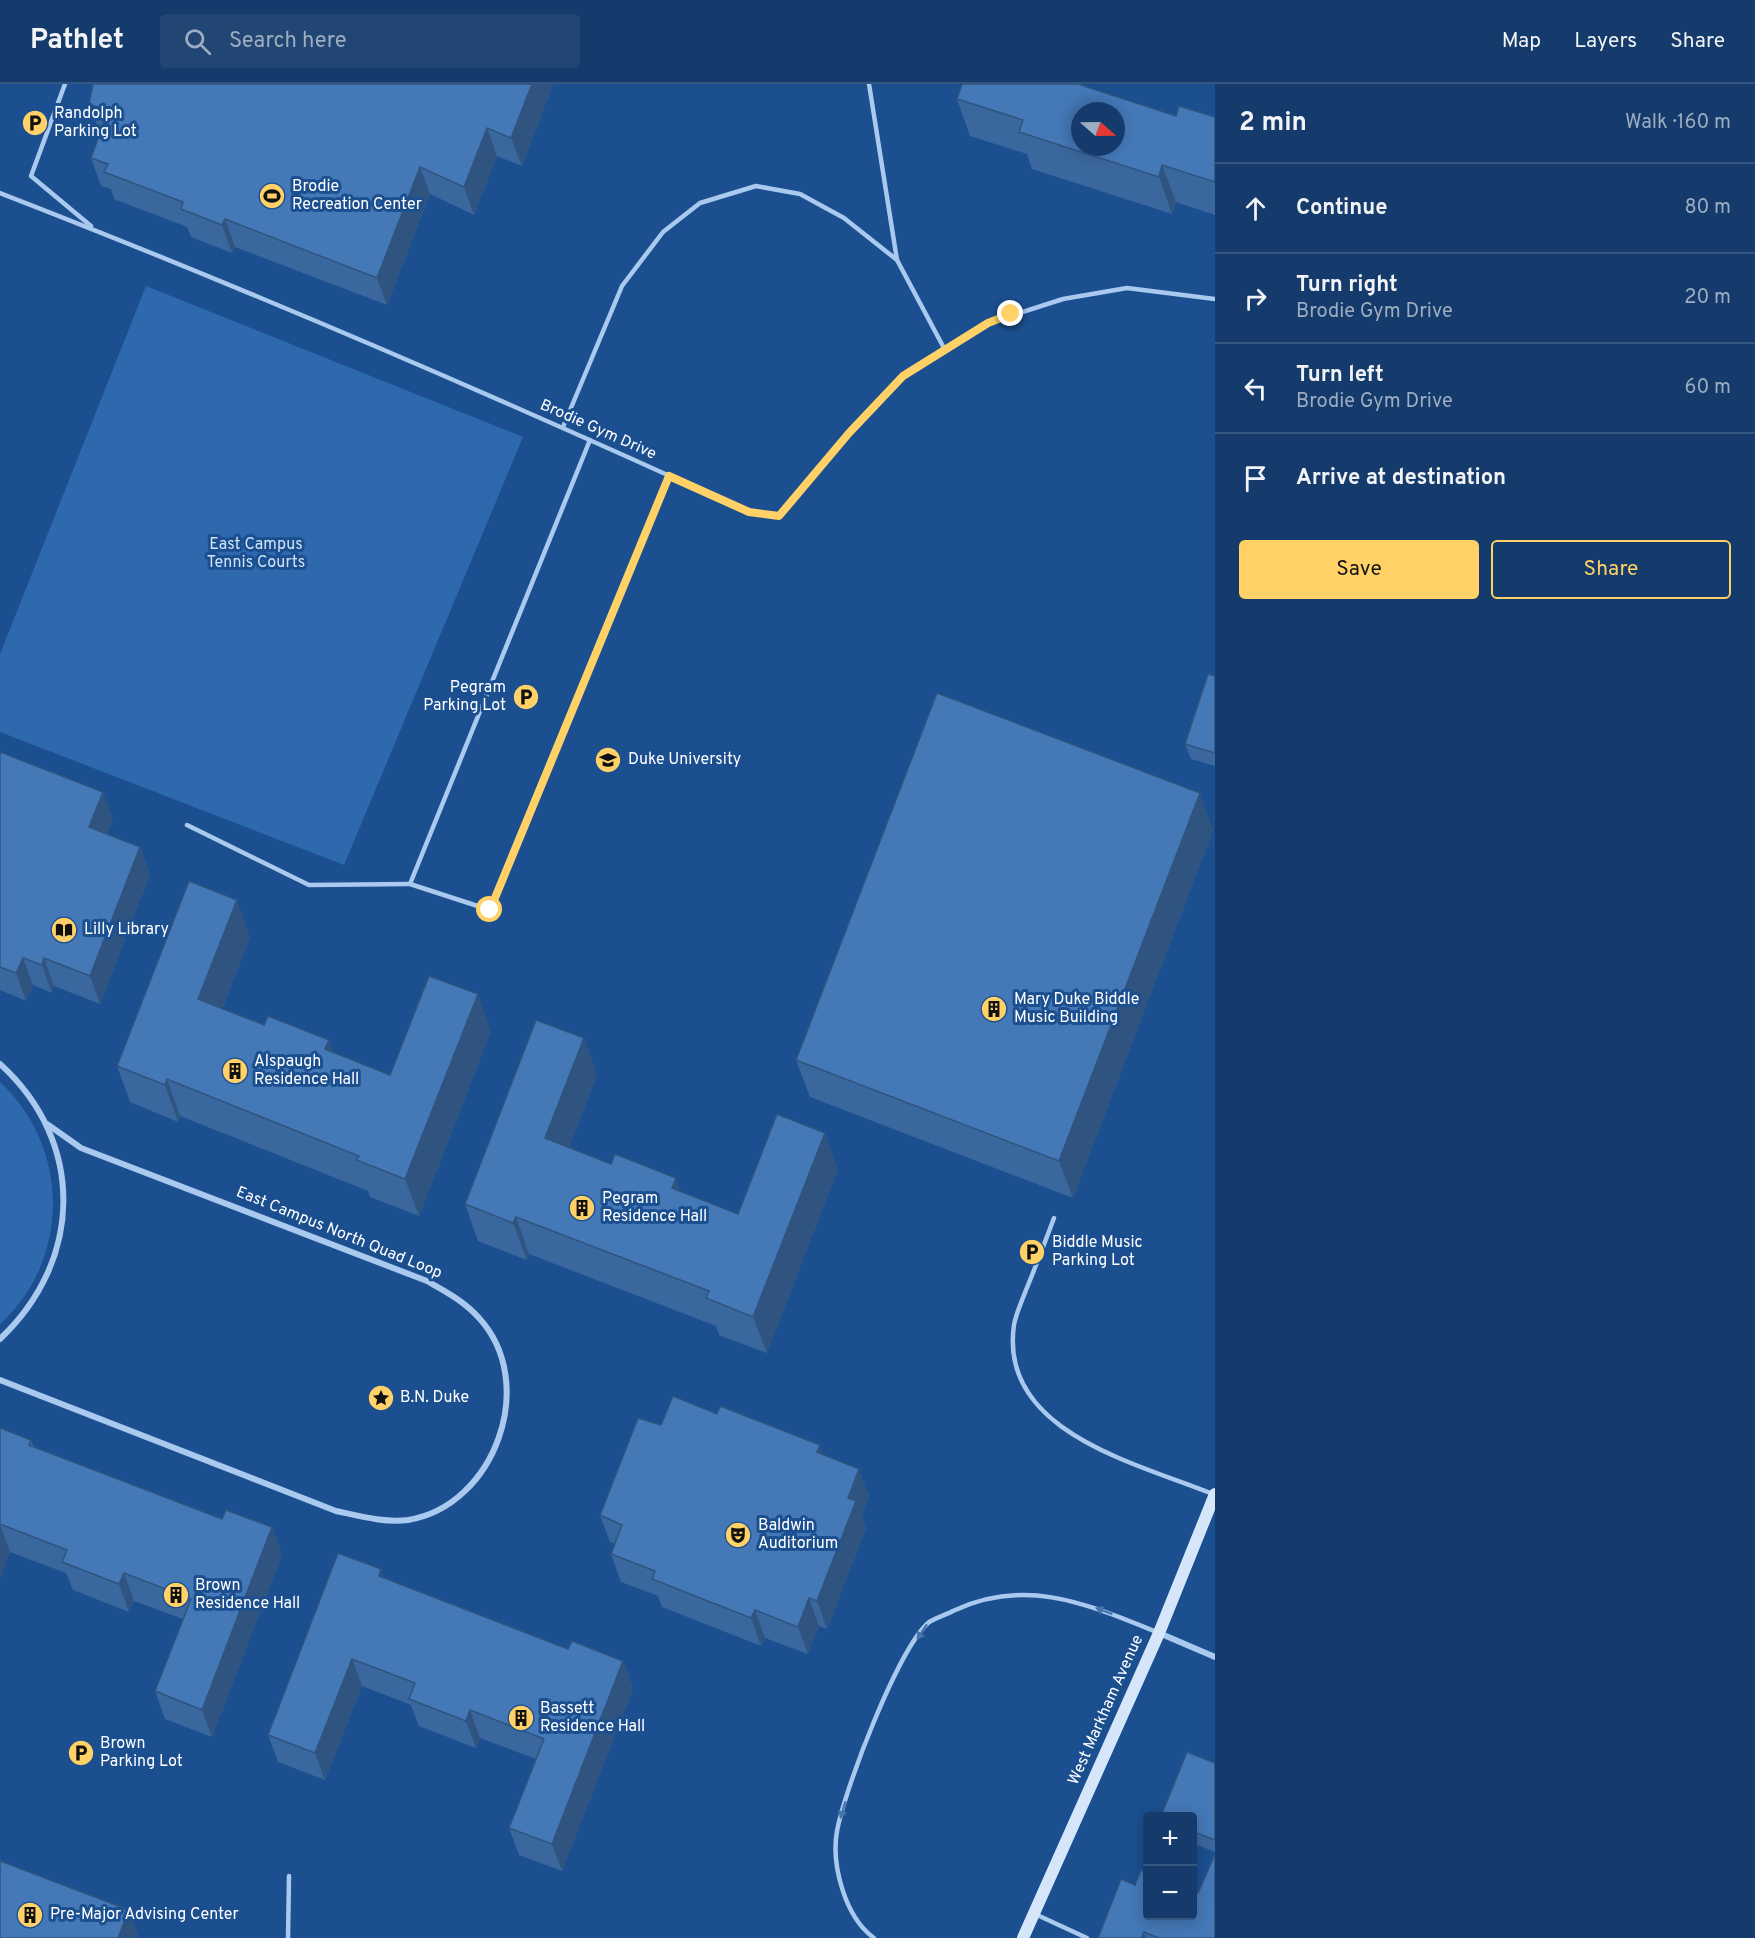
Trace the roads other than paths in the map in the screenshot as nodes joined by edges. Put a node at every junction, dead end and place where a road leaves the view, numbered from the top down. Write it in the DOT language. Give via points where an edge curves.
graph roads {
  1 [pos="65,84"];
  2 [pos="869,84"];
  3 [pos="0,193"];
  4 [pos="95,230"];
  5 [pos="897,260"];
  6 [pos="1215,299"];
  7 [pos="945,350"];
  8 [pos="563,428"];
  9 [pos="590,440"];
  10 [pos="669,476"];
  11 [pos="187,825"];
  12 [pos="410,884"];
  13 [pos="0,1064"];
  14 [pos="47,1124"];
  15 [pos="1054,1218"];
  16 [pos="0,1339"];
  17 [pos="0,1380"];
  18 [pos="1215,1494"];
  19 [pos="1158,1633"];
  20 [pos="1215,1657"];
  21 [pos="289,1876"];
  22 [pos="1033,1913"];
  23 [pos="288,1938"];
  24 [pos="874,1938"];
  25 [pos="1023,1938"];
  26 [pos="1087,1938"];
  1 -- 4 [label="lane" via="31,176"];
  2 -- 5 [label="lane"];
  3 -- 4 [label="lane, Brodie Gym Drive"];
  4 -- 8 [label="lane, Brodie Gym Drive"];
  5 -- 7 [label="lane"];
  5 -- 8 [label="lane" via="844,218 800,194 756,186 700,203 663,232 622,286"];
  6 -- 7 [label="lane, Brodie Gym Drive" via="1127,288 1063,299 988,323"];
  7 -- 10 [label="lane, Brodie Gym Drive" via="903,376 779,516 749,512"];
  8 -- 9 [label="lane, Brodie Gym Drive"];
  9 -- 10 [label="lane, Brodie Gym Drive"];
  9 -- 12 [label="lane"];
  10 -- 12 [label="lane" via="490,910"];
  11 -- 12 [label="lane" via="309,885"];
  13 -- 14 [label="street" via="33,1100"];
  14 -- 16 [label="street" via="60,1167 64,1196 62,1228 44,1285 18,1322"];
  14 -- 17 [label="street, East Campus North Quad Loop" via="81,1148 427,1281 457,1298 480,1319 495,1344 505,1376 507,1402 500,1439 477,1478 454,1501 431,1514 407,1520 375,1519 336,1511"];
  15 -- 18 [label="lane" via="1015,1321 1014,1362 1028,1391 1049,1418 1072,1436"];
  18 -- 19 [label="street, West Markham Avenue"];
  19 -- 20 [label="street"];
  19 -- 22 [label="street, West Markham Avenue"];
  19 -- 24 [label="lane, one-way" via="1051,1595 1008,1595 966,1605 929,1623 888,1689 837,1832 838,1884 864,1932"];
  21 -- 23 [label="lane"];
  22 -- 25 [label="street, West Markham Avenue"];
  22 -- 26 [label="lane"];
}
